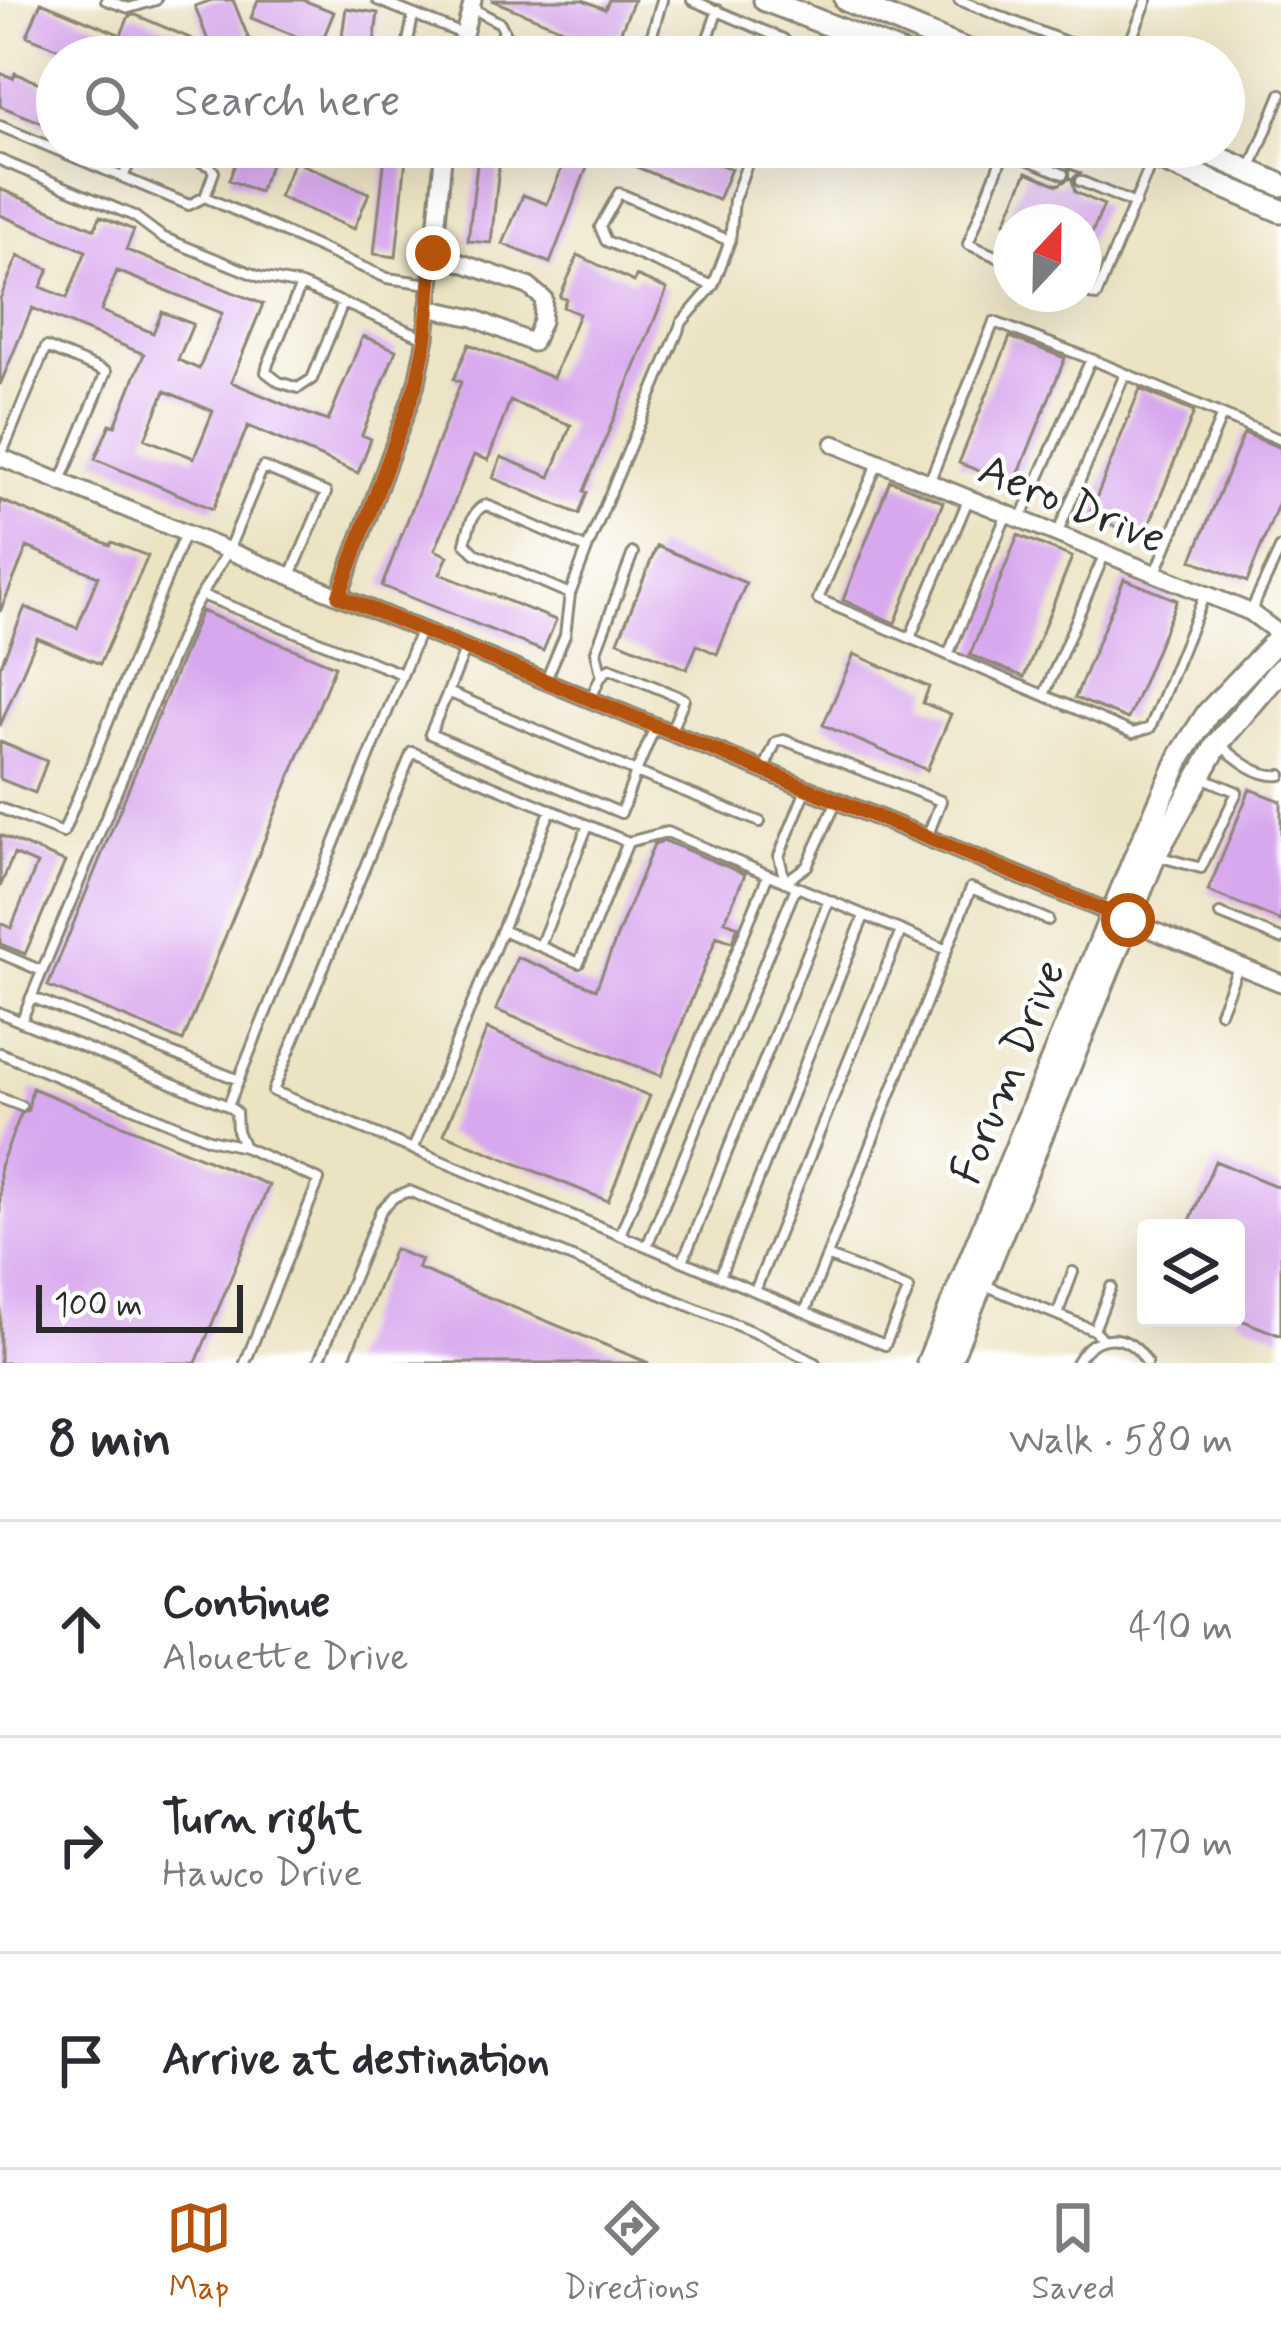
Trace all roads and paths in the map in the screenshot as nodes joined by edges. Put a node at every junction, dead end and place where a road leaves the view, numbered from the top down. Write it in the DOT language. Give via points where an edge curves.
graph roads {
  1 [pos="106,0"];
  2 [pos="155,0"];
  3 [pos="377,0"];
  4 [pos="662,0"];
  5 [pos="692,0"];
  6 [pos="765,0"];
  7 [pos="959,0"];
  8 [pos="1148,0"];
  9 [pos="857,2"];
  10 [pos="469,3"];
  11 [pos="718,10"];
  12 [pos="413,16"];
  13 [pos="849,33"];
  14 [pos="464,34"];
  15 [pos="409,36"];
  16 [pos="502,36"];
  17 [pos="652,36"];
  18 [pos="709,36"];
  19 [pos="776,36"];
  20 [pos="857,36"];
  21 [pos="934,36"];
  22 [pos="1051,36"];
  23 [pos="1133,36"];
  24 [pos="1281,94"];
  25 [pos="0,126"];
  26 [pos="36,141"];
  27 [pos="0,160"];
  28 [pos="101,168"];
  29 [pos="127,168"];
  30 [pos="211,168"];
  31 [pos="442,168"];
  32 [pos="746,168"];
  33 [pos="998,168"];
  34 [pos="1050,168"];
  35 [pos="1150,168"];
  36 [pos="1180,168"];
  37 [pos="1243,168"];
  38 [pos="1250,171"];
  39 [pos="1063,174"];
  40 [pos="123,177"];
  41 [pos="1080,181"];
  42 [pos="1281,185"];
  43 [pos="205,197"];
  44 [pos="1135,204"];
  45 [pos="1281,211"];
  46 [pos="730,241"];
  47 [pos="433,253"];
  48 [pos="993,255"];
  49 [pos="430,284"];
  50 [pos="1101,284"];
  51 [pos="301,285"];
  52 [pos="713,286"];
  53 [pos="343,303"];
  54 [pos="428,308"];
  55 [pos="426,338"];
  56 [pos="1090,359"];
  57 [pos="1125,374"];
  58 [pos="1222,415"];
  59 [pos="1281,440"];
  60 [pos="834,444"];
  61 [pos="0,458"];
  62 [pos="879,462"];
  63 [pos="61,482"];
  64 [pos="930,482"];
  65 [pos="969,498"];
  66 [pos="1014,517"];
  67 [pos="185,533"];
  68 [pos="1058,534"];
  69 [pos="1281,547"];
  70 [pos="587,549"];
  71 [pos="228,551"];
  72 [pos="633,553"];
  73 [pos="1105,553"];
  74 [pos="1156,574"];
  75 [pos="291,576"];
  76 [pos="570,594"];
  77 [pos="1205,594"];
  78 [pos="202,595"];
  79 [pos="339,596"];
  80 [pos="1250,612"];
  81 [pos="420,630"];
  82 [pos="1281,636"];
  83 [pos="910,638"];
  84 [pos="466,649"];
  85 [pos="948,655"];
  86 [pos="1281,669"];
  87 [pos="402,674"];
  88 [pos="602,676"];
  89 [pos="546,681"];
  90 [pos="448,692"];
  91 [pos="1044,695"];
  92 [pos="590,700"];
  93 [pos="663,729"];
  94 [pos="1218,743"];
  95 [pos="763,770"];
  96 [pos="636,772"];
  97 [pos="1197,776"];
  98 [pos="1278,776"];
  99 [pos="807,788"];
  100 [pos="837,801"];
  101 [pos="0,808"];
  102 [pos="550,809"];
  103 [pos="760,822"];
  104 [pos="588,825"];
  105 [pos="927,837"];
  106 [pos="628,842"];
  107 [pos="1155,855"];
  108 [pos="768,875"];
  109 [pos="785,882"];
  110 [pos="796,886"];
  111 [pos="829,901"];
  112 [pos="1220,914"];
  113 [pos="864,915"];
  114 [pos="1120,917"];
  115 [pos="1048,920"];
  116 [pos="502,930"];
  117 [pos="901,931"];
  118 [pos="1281,940"];
  119 [pos="540,946"];
  120 [pos="946,950"];
  121 [pos="0,953"];
  122 [pos="1239,965"];
  123 [pos="42,971"];
  124 [pos="1281,983"];
  125 [pos="32,997"];
  126 [pos="1220,1012"];
  127 [pos="0,1013"];
  128 [pos="21,1022"];
  129 [pos="0,1052"];
  130 [pos="239,1080"];
  131 [pos="0,1098"];
  132 [pos="21,1106"];
  133 [pos="228,1106"];
  134 [pos="244,1147"];
  135 [pos="413,1149"];
  136 [pos="620,1235"];
  137 [pos="647,1246"];
  138 [pos="827,1256"];
  139 [pos="682,1261"];
  140 [pos="1073,1272"];
  141 [pos="720,1276"];
  142 [pos="973,1280"];
  143 [pos="1111,1287"];
  144 [pos="755,1291"];
  145 [pos="805,1312"];
  146 [pos="1057,1315"];
  147 [pos="1094,1330"];
  148 [pos="1102,1339"];
  149 [pos="245,1363"];
  150 [pos="318,1363"];
  151 [pos="815,1363"];
  152 [pos="928,1363"];
  153 [pos="949,1363"];
  154 [pos="1076,1363"];
  155 [pos="1147,1363"];
  1 -- 2 [label="lane" via="129,8"];
  3 -- 12 [label="lane"];
  4 -- 17 [label="lane"];
  5 -- 11 [label="lane"];
  6 -- 13 [label="street"];
  7 -- 22 [label="lane"];
  8 -- 23 [label="lane"];
  9 -- 13 [label="lane"];
  9 -- 21 [label="street"];
  10 -- 14 [label="street"];
  10 -- 16 [label="lane" via="500,23"];
  11 -- 18 [label="lane"];
  11 -- 19 [label="lane"];
  12 -- 14 [label="lane"];
  12 -- 15 [label="lane"];
  13 -- 20 [label="street"];
  24 -- 38 [label="lane"];
  25 -- 26 [label="lane"];
  27 -- 51 [label="lane" via="181,245"];
  28 -- 40 [label="lane"];
  29 -- 40 [label="lane"];
  30 -- 43 [label="lane"];
  31 -- 47 [label="street"];
  32 -- 46 [label="lane"];
  33 -- 48 [label="lane" via="968,244"];
  34 -- 39 [label="lane"];
  35 -- 44 [label="lane"];
  36 -- 45 [label="street"];
  37 -- 38 [label="street"];
  38 -- 42 [label="street"];
  40 -- 43 [label="lane" via="189,205"];
  41 -- 44 [label="lane"];
  43 -- 49 [label="lane" via="387,278"];
  44 -- 50 [label="lane"];
  46 -- 52 [label="lane"];
  46 -- 52 [label="lane" via="619,193 600,226 606,242"];
  47 -- 49 [label="street"];
  47 -- 54 [label="street" via="528,286 544,299 542,321 533,343"];
  49 -- 54 [label="street"];
  51 -- 53 [label="lane"];
  51 -- 53 [label="lane" via="266,372 283,384 298,388 312,379"];
  52 -- 70 [label="lane" via="682,322"];
  53 -- 55 [label="lane"];
  54 -- 55 [label="street"];
  55 -- 79 [label="street"];
  56 -- 57 [label="lane"];
  56 -- 64 [label="lane" via="994,322"];
  56 -- 66 [label="lane"];
  57 -- 58 [label="lane"];
  57 -- 68 [label="lane"];
  58 -- 59 [label="lane"];
  58 -- 74 [label="lane"];
  60 -- 62 [label="street, Aero Drive"];
  61 -- 63 [label="street"];
  61 -- 63 [label="lane" via="46,347 106,372"];
  62 -- 64 [label="street, Aero Drive"];
  62 -- 83 [label="lane" via="818,599"];
  63 -- 67 [label="street"];
  64 -- 65 [label="street, Aero Drive"];
  65 -- 66 [label="street, Aero Drive"];
  65 -- 83 [label="lane"];
  66 -- 68 [label="street, Aero Drive"];
  66 -- 85 [label="lane"];
  67 -- 71 [label="street"];
  67 -- 101 [label="lane" via="63,833"];
  68 -- 73 [label="street, Aero Drive"];
  69 -- 80 [label="lane"];
  70 -- 76 [label="lane"];
  70 -- 76 [label="lane" via="486,505 476,511 466,543 475,553"];
  71 -- 75 [label="street"];
  71 -- 75 [label="lane" via="263,467 326,493"];
  71 -- 78 [label="lane"];
  72 -- 88 [label="lane" via="596,651"];
  73 -- 74 [label="street, Aero Drive"];
  73 -- 91 [label="lane"];
  74 -- 77 [label="street, Aero Drive"];
  75 -- 79 [label="street"];
  76 -- 89 [label="lane" via="565,635"];
  77 -- 80 [label="street, Aero Drive"];
  77 -- 91 [label="lane" via="1150,728 1133,733"];
  78 -- 87 [label="lane"];
  78 -- 123 [label="lane"];
  79 -- 81 [label="street"];
  80 -- 82 [label="street, Aero Drive"];
  81 -- 84 [label="street"];
  81 -- 87 [label="lane"];
  82 -- 114 [label="street, Forum Drive" via="1208,713 1181,755"];
  83 -- 85 [label="lane"];
  84 -- 89 [label="street"];
  84 -- 90 [label="lane"];
  85 -- 91 [label="lane"];
  86 -- 94 [label="street, Forum Drive"];
  87 -- 130 [label="lane"];
  88 -- 92 [label="lane"];
  88 -- 93 [label="lane" via="610,668 684,699"];
  89 -- 92 [label="street"];
  90 -- 96 [label="lane"];
  90 -- 96 [label="lane" via="430,734 621,813"];
  92 -- 93 [label="street"];
  93 -- 95 [label="street"];
  93 -- 96 [label="lane"];
  94 -- 97 [label="street, Forum Drive"];
  94 -- 98 [label="lane"];
  95 -- 99 [label="street"];
  95 -- 105 [label="lane" via="784,740 941,801"];
  96 -- 103 [label="lane"];
  97 -- 107 [label="street, Forum Drive"];
  97 -- 107 [label="lane" via="1237,792 1201,868"];
  99 -- 100 [label="street"];
  99 -- 109 [label="lane" via="778,856"];
  100 -- 105 [label="street"];
  100 -- 109 [label="lane" via="807,866"];
  102 -- 104 [label="lane"];
  102 -- 116 [label="lane"];
  102 -- 135 [label="lane" via="412,752 273,1091"];
  104 -- 106 [label="lane"];
  104 -- 119 [label="lane"];
  105 -- 114 [label="street"];
  106 -- 108 [label="lane" via="667,832"];
  106 -- 119 [label="lane" via="579,963"];
  107 -- 114 [label="street, Forum Drive"];
  108 -- 109 [label="lane"];
  108 -- 136 [label="lane"];
  109 -- 110 [label="lane"];
  110 -- 111 [label="lane"];
  110 -- 137 [label="lane"];
  111 -- 113 [label="lane"];
  111 -- 139 [label="lane"];
  112 -- 118 [label="lane"];
  113 -- 117 [label="lane"];
  113 -- 141 [label="lane"];
  114 -- 122 [label="street"];
  114 -- 142 [label="street, Forum Drive"];
  115 -- 120 [label="lane" via="971,888"];
  116 -- 119 [label="lane"];
  116 -- 135 [label="lane"];
  117 -- 120 [label="lane"];
  117 -- 144 [label="lane"];
  120 -- 138 [label="lane"];
  121 -- 123 [label="lane"];
  122 -- 124 [label="street"];
  122 -- 126 [label="lane"];
  123 -- 125 [label="lane"];
  125 -- 128 [label="lane"];
  125 -- 130 [label="lane"];
  127 -- 128 [label="lane"];
  128 -- 133 [label="lane"];
  129 -- 134 [label="lane"];
  130 -- 133 [label="lane"];
  131 -- 132 [label="lane"];
  133 -- 134 [label="lane"];
  134 -- 149 [label="lane" via="319,1180"];
  135 -- 136 [label="lane"];
  136 -- 137 [label="lane"];
  137 -- 139 [label="lane"];
  138 -- 145 [label="lane"];
  138 -- 145 [label="lane" via="909,1288 885,1345"];
  139 -- 141 [label="lane"];
  140 -- 146 [label="lane"];
  141 -- 144 [label="lane"];
  142 -- 146 [label="lane"];
  142 -- 152 [label="street, Forum Drive"];
  142 -- 153 [label="street, Forum Drive"];
  143 -- 147 [label="lane"];
  144 -- 145 [label="lane"];
  146 -- 147 [label="lane"];
  147 -- 148 [label="lane"];
  148 -- 154 [label="lane"];
  148 -- 155 [label="lane" via="1123,1340"];
  150 -- 151 [label="lane" via="381,1210 409,1191"];
}
